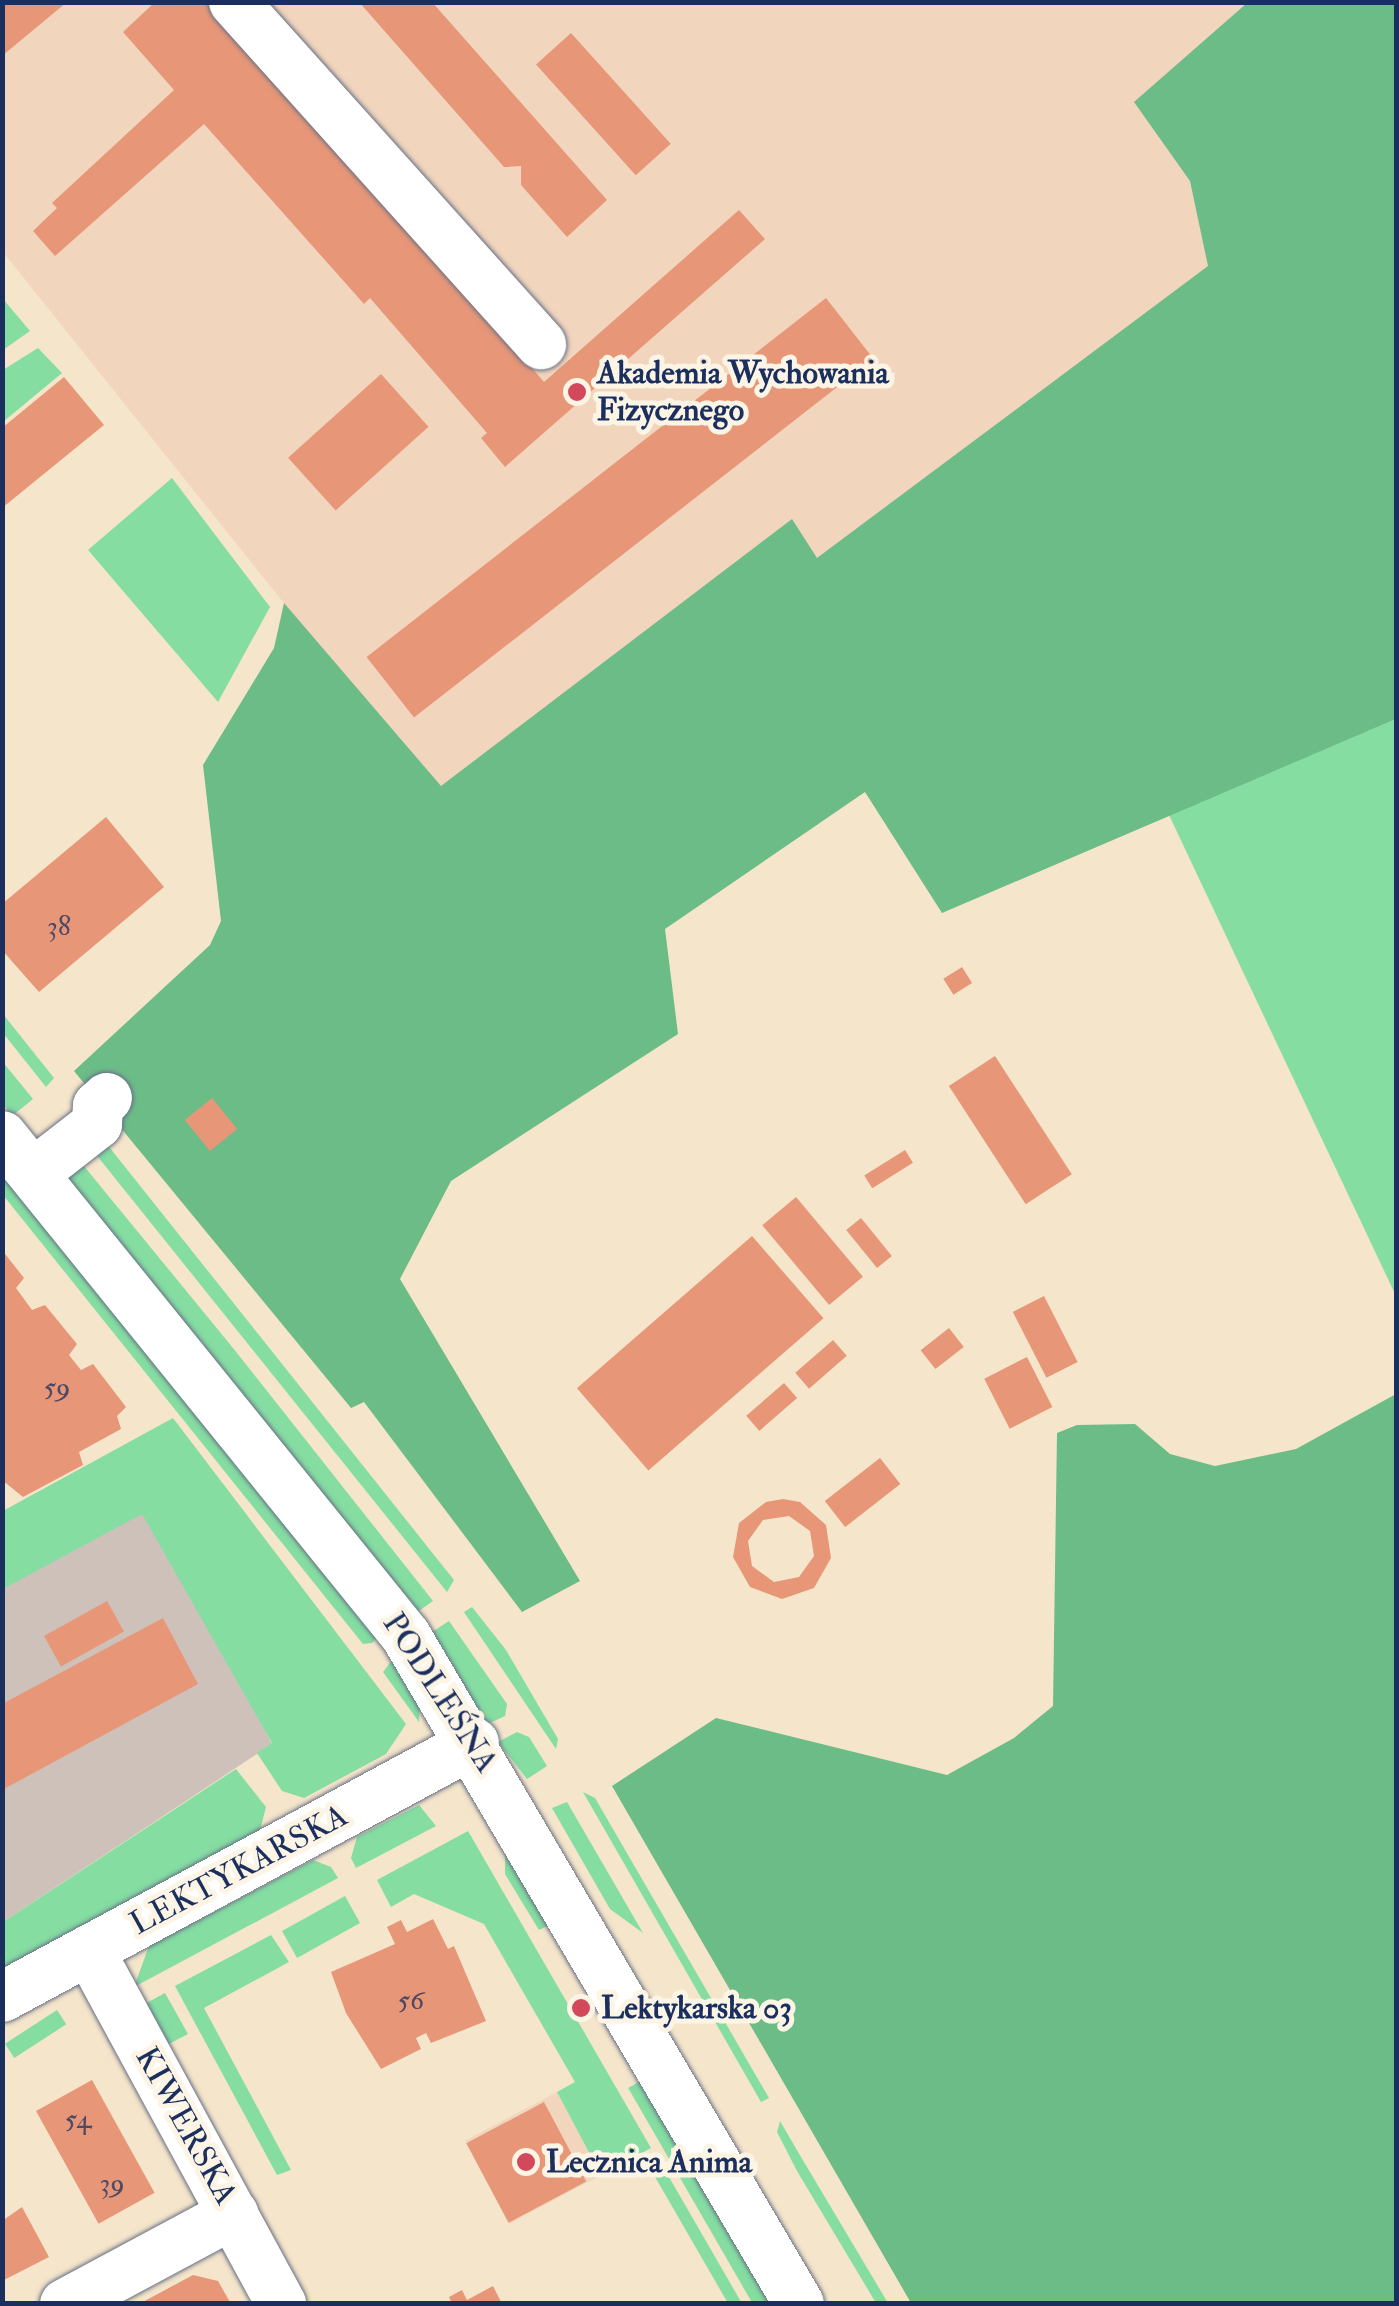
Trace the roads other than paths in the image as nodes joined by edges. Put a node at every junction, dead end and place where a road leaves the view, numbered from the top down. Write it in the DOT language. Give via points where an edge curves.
graph roads {
  1 [pos="234,2"];
  2 [pos="540,344"];
  3 [pos="107,1098"];
  4 [pos="18,1155"];
  5 [pos="474,1742"];
  6 [pos="90,1950"];
  7 [pos="2,1997"];
  8 [pos="234,2214"];
  9 [pos="65,2304"];
  10 [pos="281,2304"];
  11 [pos="799,2304"];
  1 -- 2 [label="street"];
  3 -- 4 [label="street" via="98,1106 97,1124"];
  4 -- 5 [label="street, PODLEŚNA" via="350,1561"];
  5 -- 6 [label="street, LEKTYKARSKA"];
  5 -- 11 [label="street, PODLEŚNA"];
  6 -- 7 [label="street, LEKTYKARSKA"];
  6 -- 8 [label="street, KIWERSKA"];
  8 -- 9 [label="street"];
  8 -- 10 [label="street, KIWERSKA"];
}
